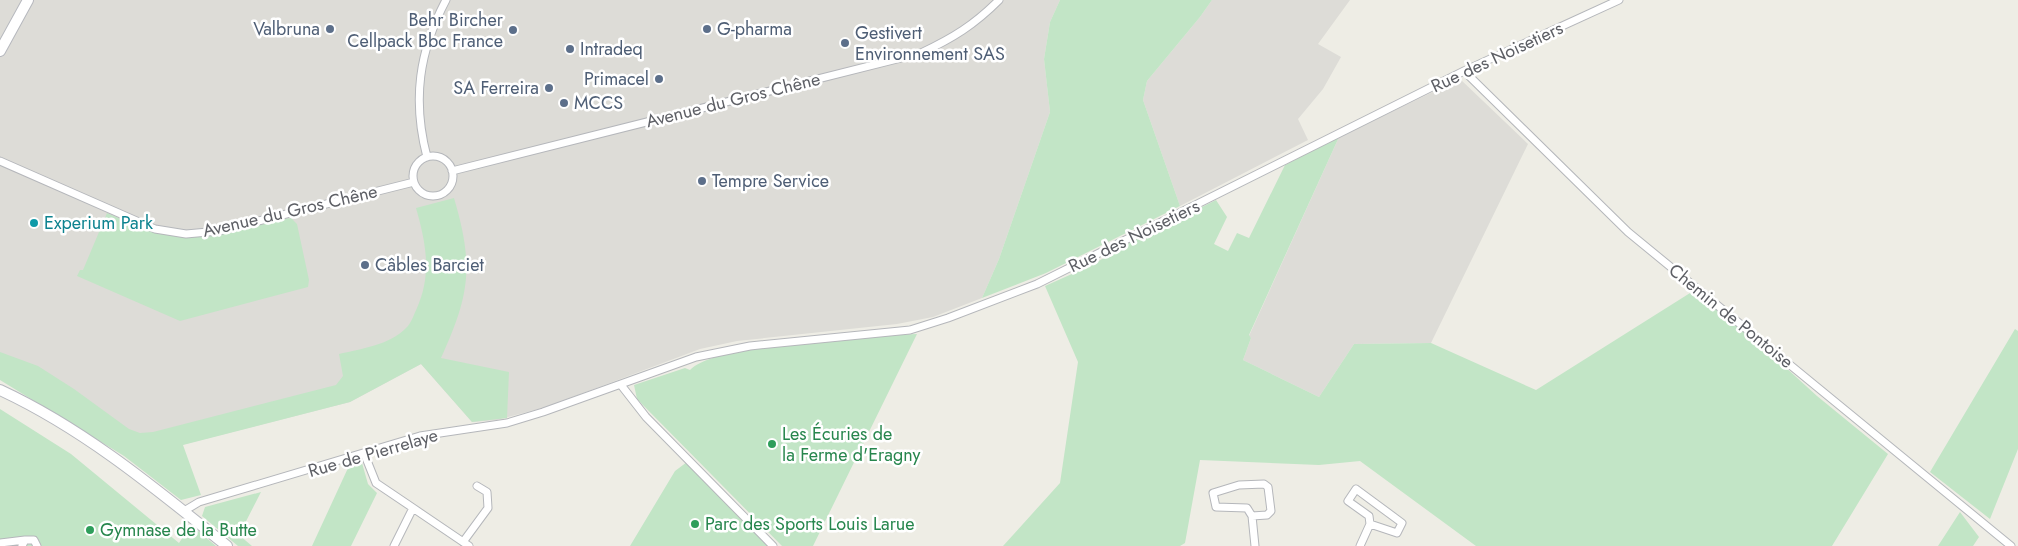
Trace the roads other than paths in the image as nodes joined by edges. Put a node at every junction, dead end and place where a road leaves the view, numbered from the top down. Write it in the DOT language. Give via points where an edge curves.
graph roads {
  1 [pos="28,0"];
  2 [pos="446,0"];
  3 [pos="999,0"];
  4 [pos="1619,0"];
  5 [pos="0,51"];
  6 [pos="1464,71"];
  7 [pos="427,157"];
  8 [pos="0,161"];
  9 [pos="452,171"];
  10 [pos="414,182"];
  11 [pos="621,385"];
  12 [pos="0,390"];
  13 [pos="364,453"];
  14 [pos="477,486"];
  15 [pos="413,508"];
  16 [pos="184,511"];
  17 [pos="1252,516"];
  18 [pos="1370,524"];
  19 [pos="0,543"];
  20 [pos="23,543"];
  21 [pos="466,544"];
  22 [pos="37,546"];
  23 [pos="227,546"];
  24 [pos="394,546"];
  25 [pos="773,546"];
  26 [pos="1255,546"];
  27 [pos="1360,546"];
  28 [pos="2011,546"];
  1 -- 5 [label="street"];
  2 -- 7 [label="street" via="432,27 419,83 420,118"];
  3 -- 9 [label="street, Avenue du Gros Chêne" via="977,22 921,53"];
  4 -- 6 [label="street, Rue des Noisetiers"];
  6 -- 11 [label="street, Rue des Noisetiers" via="1037,284 948,318 910,330 750,346 696,357"];
  6 -- 28 [label="street, Chemin de Pontoise" via="1628,232"];
  7 -- 9 [label="street" via="442,158"];
  7 -- 10 [label="street" via="416,165"];
  8 -- 10 [label="street, Avenue du Gros Chêne" via="155,228 186,234 219,231"];
  9 -- 10 [label="street" via="451,184 436,195 423,193"];
  11 -- 13 [label="street, Rue de Pierrelaye" via="507,423 420,436"];
  11 -- 25 [label="street" via="646,417"];
  12 -- 16 [label="street" via="96,444"];
  13 -- 15 [label="street" via="376,483"];
  13 -- 16 [label="street, Rue de Pierrelaye" via="199,502"];
  14 -- 21 [label="street" via="487,492 488,508"];
  15 -- 21 [label="street"];
  15 -- 24 [label="street"];
  16 -- 23 [label="street"];
  17 -- 17 [label="street" via="1247,508 1216,507 1213,493 1239,485 1264,484 1268,487 1271,511 1267,515"];
  17 -- 26 [label="street"];
  18 -- 18 [label="street" via="1397,533 1402,524 1356,489 1348,502 1369,516"];
  18 -- 27 [label="street"];
  19 -- 20 [label="street"];
  20 -- 22 [label="street" via="32,539"];
}
